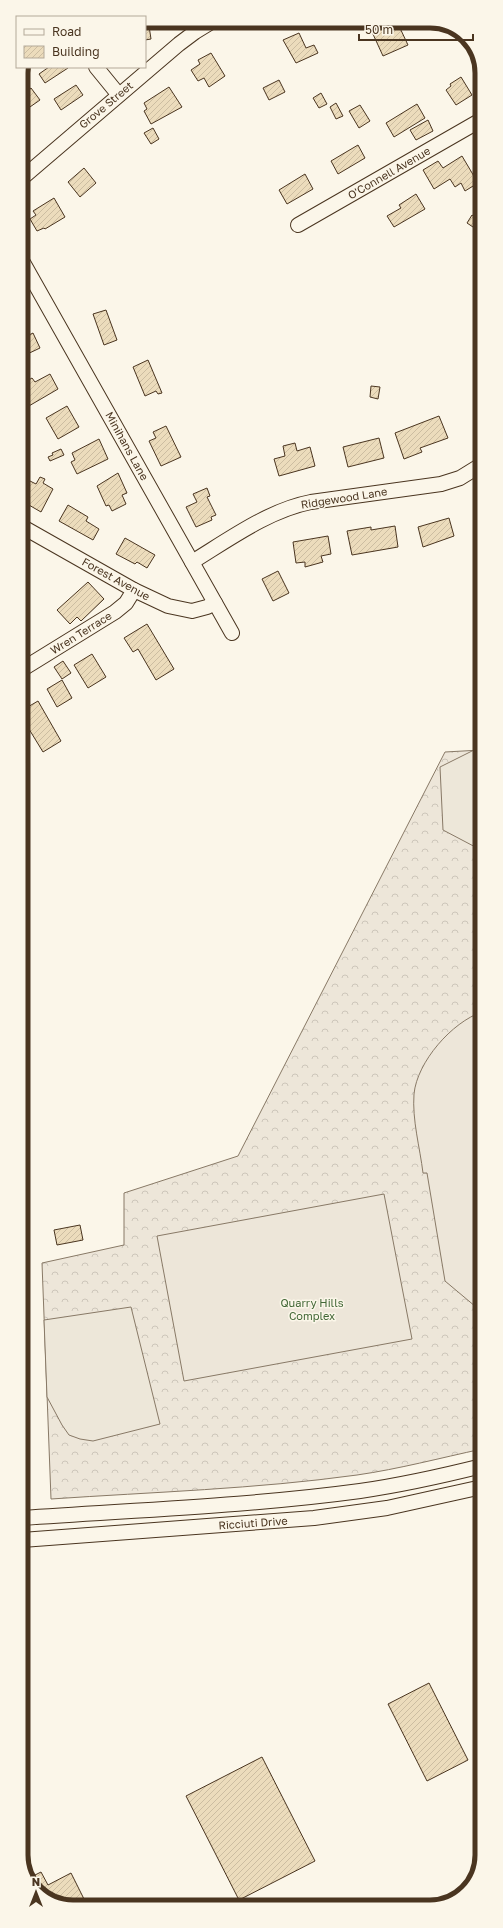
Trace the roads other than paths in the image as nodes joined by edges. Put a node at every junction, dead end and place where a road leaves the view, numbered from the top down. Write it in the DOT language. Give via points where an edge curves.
graph roads {
  1 [pos="201,28"];
  2 [pos="97,68"];
  3 [pos="118,94"];
  4 [pos="475,123"];
  5 [pos="28,173"];
  6 [pos="298,225"];
  7 [pos="28,271"];
  8 [pos="475,469"];
  9 [pos="28,530"];
  10 [pos="192,562"];
  11 [pos="134,590"];
  12 [pos="215,603"];
  13 [pos="232,633"];
  14 [pos="28,666"];
  15 [pos="475,1468"];
  16 [pos="475,1489"];
  17 [pos="28,1518"];
  18 [pos="28,1540"];
  1 -- 3 [label="street, Grove Street"];
  2 -- 3 [label="street"];
  3 -- 5 [label="street, Grove Street"];
  4 -- 6 [label="street, O'Connell Avenue"];
  7 -- 10 [label="street, Minihans Lane"];
  8 -- 10 [label="street, Ridgewood Lane" via="464,476 441,484 311,502 290,508"];
  9 -- 11 [label="street, Forest Avenue"];
  10 -- 12 [label="street, Minihans Lane"];
  11 -- 12 [label="street, Forest Avenue" via="184,611 200,610"];
  11 -- 14 [label="street, Wren Terrace" via="126,603 115,612"];
  12 -- 13 [label="street, Minihans Lane"];
  15 -- 17 [label="street, Ricciuti Drive" via="338,1493"];
  16 -- 18 [label="street, Ricciuti Drive" via="386,1508 314,1518"];
}
